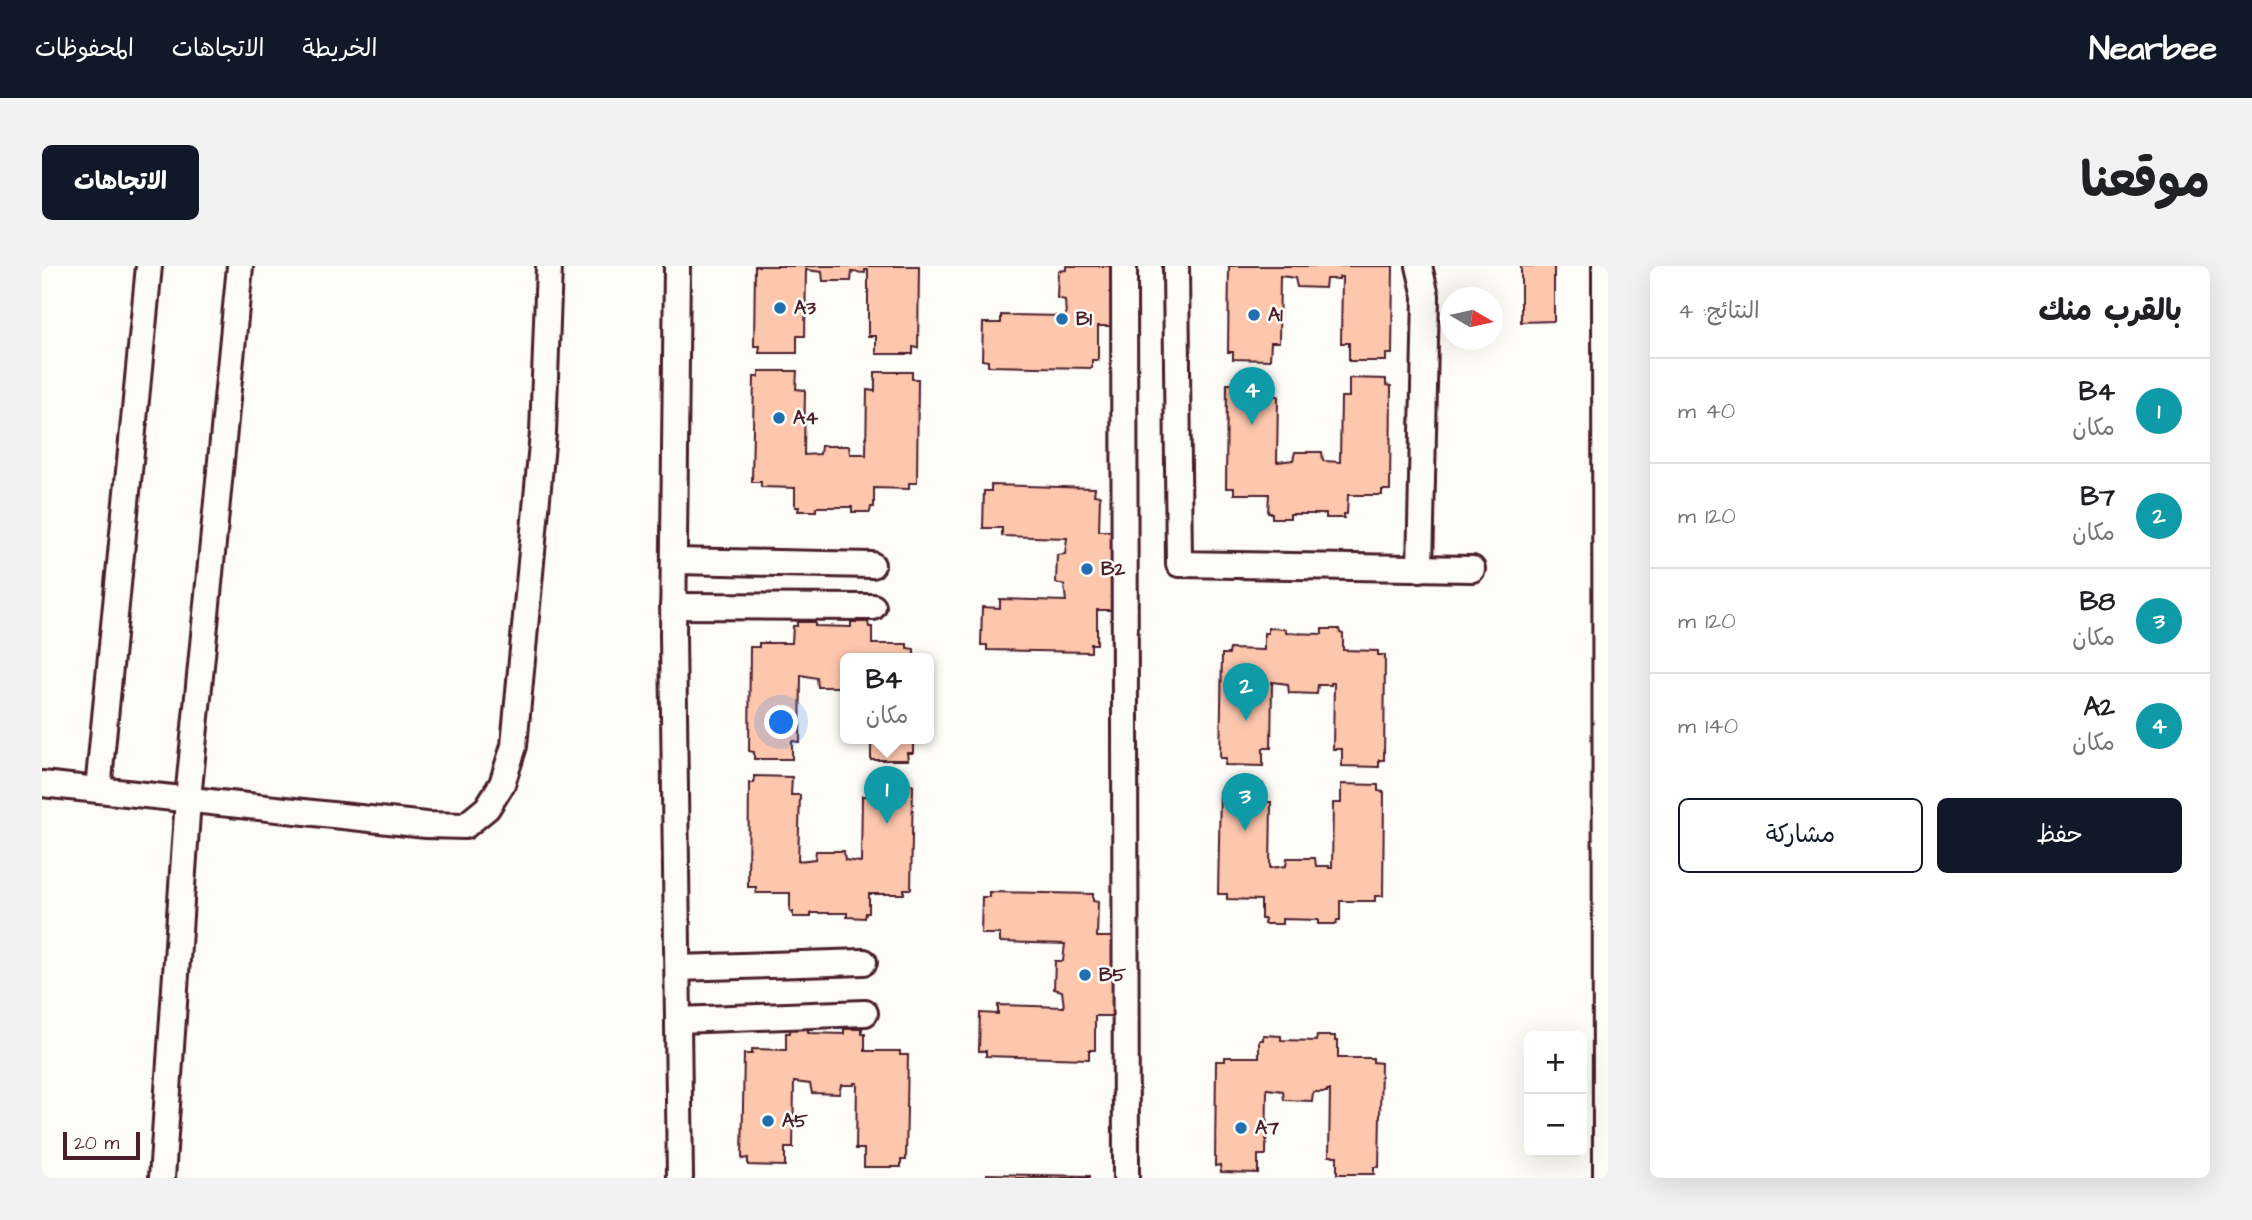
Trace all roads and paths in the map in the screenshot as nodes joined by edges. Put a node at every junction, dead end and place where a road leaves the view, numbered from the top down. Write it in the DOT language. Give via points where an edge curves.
graph roads {
  1 [pos="149,266"];
  2 [pos="240,266"];
  3 [pos="549,266"];
  4 [pos="677,266"];
  5 [pos="1124,266"];
  6 [pos="1176,266"];
  7 [pos="1419,266"];
  8 [pos="1605,266"];
  9 [pos="1606,490"];
  10 [pos="674,561"];
  11 [pos="872,565"];
  12 [pos="1420,569"];
  13 [pos="1472,569"];
  14 [pos="673,606"];
  15 [pos="873,607"];
  16 [pos="1607,682"];
  17 [pos="42,784"];
  18 [pos="98,790"];
  19 [pos="188,799"];
  20 [pos="864,962"];
  21 [pos="678,968"];
  22 [pos="866,1013"];
  23 [pos="678,1020"];
  24 [pos="1606,1170"];
  25 [pos="162,1178"];
  26 [pos="680,1178"];
  27 [pos="1126,1178"];
  1 -- 18 [label="street"];
  2 -- 19 [label="street"];
  3 -- 19 [label="street" via="542,433 514,746 502,784 487,808 466,826 426,825"];
  4 -- 10 [label="street"];
  5 -- 27 [label="street"];
  6 -- 12 [label="street" via="1179,564"];
  7 -- 12 [label="street" via="1426,296"];
  8 -- 9 [label="street"];
  9 -- 16 [label="street"];
  10 -- 11 [label="street"];
  10 -- 14 [label="street"];
  12 -- 13 [label="street"];
  14 -- 15 [label="street"];
  14 -- 21 [label="street"];
  16 -- 24 [label="street"];
  17 -- 18 [label="street"];
  18 -- 19 [label="street"];
  19 -- 25 [label="street"];
  20 -- 21 [label="street"];
  21 -- 23 [label="street"];
  22 -- 23 [label="street"];
  23 -- 26 [label="street"];
}
